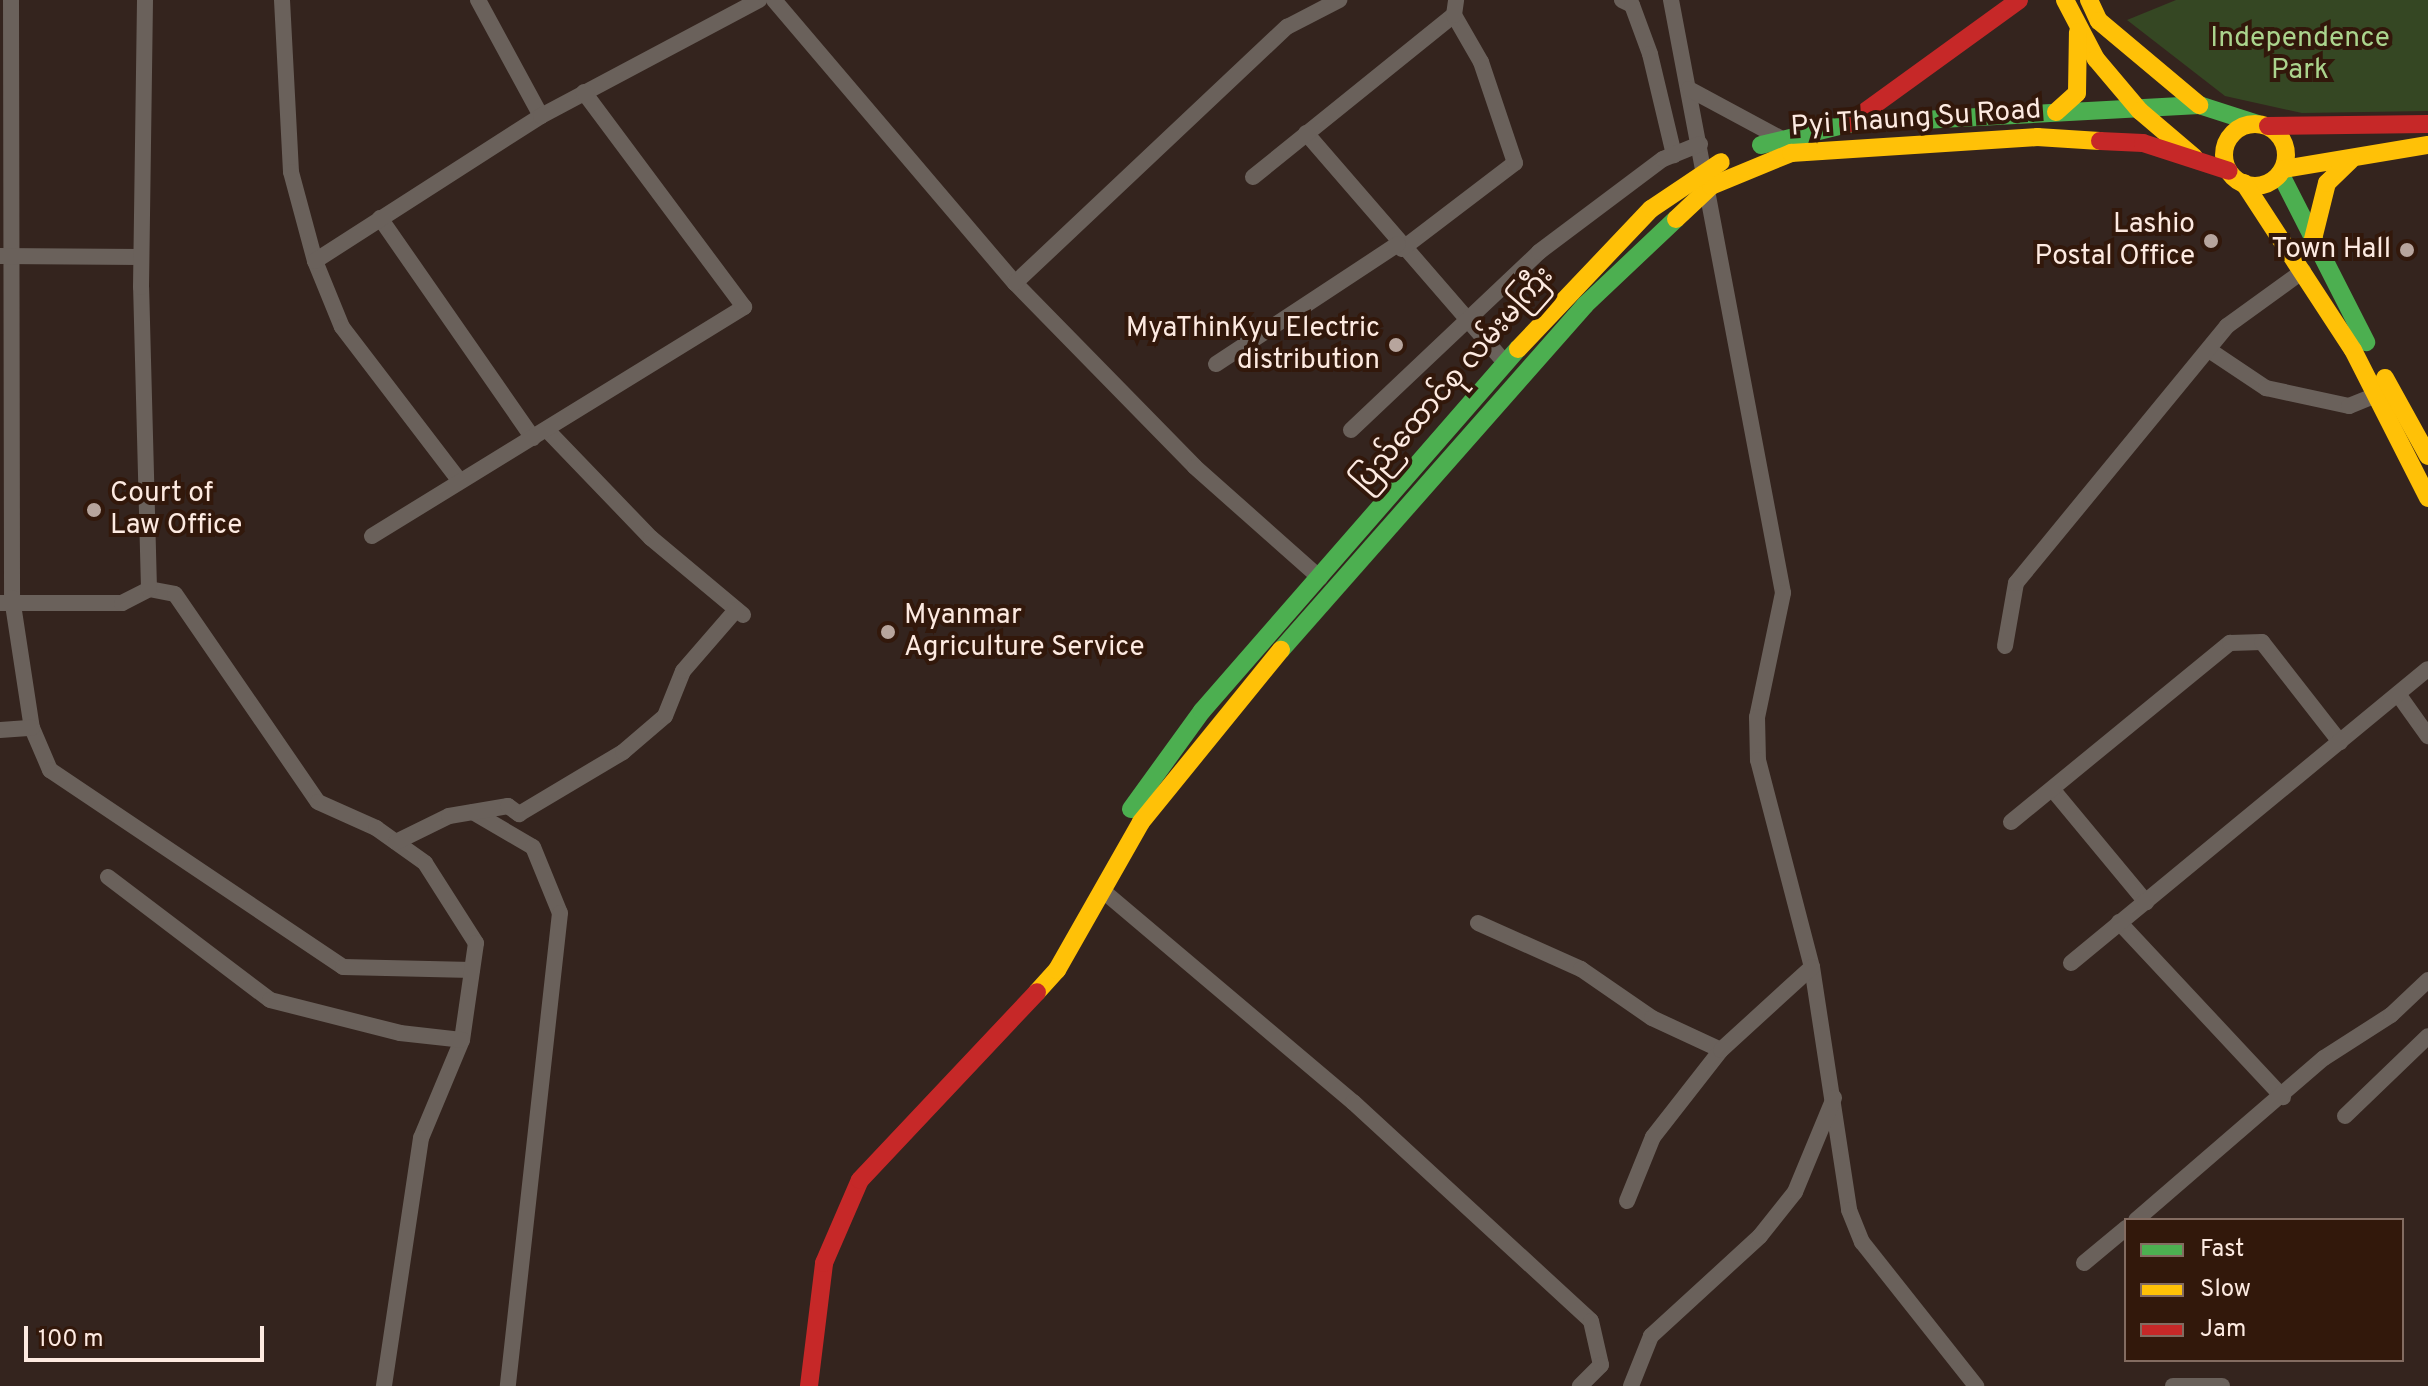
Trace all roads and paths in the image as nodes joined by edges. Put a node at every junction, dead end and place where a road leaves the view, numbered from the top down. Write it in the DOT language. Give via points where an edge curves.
graph roads {
  1 [pos="11,0"];
  2 [pos="145,0"];
  3 [pos="282,0"];
  4 [pos="478,0"];
  5 [pos="759,0"];
  6 [pos="774,0"];
  7 [pos="1339,0"];
  8 [pos="1622,0"];
  9 [pos="1671,0"];
  10 [pos="2019,0"];
  11 [pos="2065,0"];
  12 [pos="2089,0"];
  13 [pos="1455,7"];
  14 [pos="2077,26"];
  15 [pos="1689,89"];
  16 [pos="584,92"];
  17 [pos="2199,105"];
  18 [pos="2140,111"];
  19 [pos="2056,112"];
  20 [pos="541,116"];
  21 [pos="1848,124"];
  22 [pos="2428,124"];
  23 [pos="2263,125"];
  24 [pos="1306,133"];
  25 [pos="1780,138"];
  26 [pos="1700,144"];
  27 [pos="2428,145"];
  28 [pos="1674,155"];
  29 [pos="2194,157"];
  30 [pos="2352,160"];
  31 [pos="2229,171"];
  32 [pos="2282,171"];
  33 [pos="1253,177"];
  34 [pos="1708,178"];
  35 [pos="2244,183"];
  36 [pos="380,218"];
  37 [pos="2312,243"];
  38 [pos="1400,246"];
  39 [pos="3,256"];
  40 [pos="141,257"];
  41 [pos="315,261"];
  42 [pos="2303,271"];
  43 [pos="1015,283"];
  44 [pos="1466,320"];
  45 [pos="2209,350"];
  46 [pos="1505,363"];
  47 [pos="1216,364"];
  48 [pos="2376,395"];
  49 [pos="1351,430"];
  50 [pos="540,434"];
  51 [pos="2428,456"];
  52 [pos="459,480"];
  53 [pos="2428,498"];
  54 [pos="372,536"];
  55 [pos="1320,578"];
  56 [pos="149,589"];
  57 [pos="7,603"];
  58 [pos="2005,646"];
  59 [pos="2428,669"];
  60 [pos="2398,694"];
  61 [pos="32,728"];
  62 [pos="0,730"];
  63 [pos="2428,736"];
  64 [pos="2340,742"];
  65 [pos="2053,790"];
  66 [pos="473,812"];
  67 [pos="2011,822"];
  68 [pos="396,842"];
  69 [pos="108,877"];
  70 [pos="1102,890"];
  71 [pos="2146,902"];
  72 [pos="2119,922"];
  73 [pos="1478,923"];
  74 [pos="2071,963"];
  75 [pos="1812,967"];
  76 [pos="472,970"];
  77 [pos="2428,980"];
  78 [pos="2428,1036"];
  79 [pos="462,1040"];
  80 [pos="1721,1050"];
  81 [pos="1836,1093"];
  82 [pos="2283,1097"];
  83 [pos="934,1104"];
  84 [pos="2345,1116"];
  85 [pos="1627,1201"];
  86 [pos="2138,1218"];
  87 [pos="2124,1230"];
  88 [pos="2084,1263"];
  89 [pos="384,1386"];
  90 [pos="508,1386"];
  91 [pos="809,1386"];
  92 [pos="1580,1386"];
  93 [pos="1631,1386"];
  94 [pos="1976,1386"];
  95 [pos="2173,1386"];
  96 [pos="2222,1386"];
  1 -- 39 [label="street"];
  2 -- 40 [label="street"];
  3 -- 41 [label="street" via="291,172"];
  4 -- 20 [label="street"];
  5 -- 16 [label="street"];
  6 -- 43 [label="street"];
  7 -- 43 [label="street" via="1287,27"];
  8 -- 28 [label="street" via="1632,5 1650,54"];
  9 -- 15 [label="street"];
  10 -- 21 [label="main road"];
  11 -- 14 [label="main road"];
  12 -- 17 [label="main road" via="2099,21"];
  13 -- 24 [label="street"];
  13 -- 38 [label="street" via="1481,62 1515,163"];
  14 -- 18 [label="main road"];
  14 -- 19 [label="main road" via="2077,93"];
  15 -- 25 [label="street"];
  15 -- 26 [label="street"];
  16 -- 20 [label="street"];
  16 -- 50 [label="street" via="744,307"];
  17 -- 18 [label="main road, ပြည်ထောင်စု လမ်းမကြီး"];
  17 -- 23 [label="main road, ပြည်ထောင်စု လမ်းမကြီး"];
  18 -- 19 [label="main road, ပြည်ထောင်စု လမ်းမကြီး"];
  18 -- 29 [label="main road"];
  19 -- 21 [label="main road, ပြည်ထောင်စု လမ်းမကြီး"];
  20 -- 36 [label="street"];
  21 -- 25 [label="main road, ပြည်ထောင်စု လမ်းမကြီး"];
  22 -- 23 [label="main road"];
  23 -- 31 [label="main road" via="2242,127 2227,141"];
  23 -- 32 [label="main road" via="2283,142"];
  24 -- 33 [label="street"];
  24 -- 38 [label="street"];
  25 -- 34 [label="main road, ပြည်ထောင်စု လမ်းမကြီး"];
  26 -- 28 [label="street"];
  26 -- 34 [label="street"];
  27 -- 30 [label="main road"];
  28 -- 44 [label="street" via="1539,252"];
  29 -- 31 [label="main road, Pyi Thaung Su Road"];
  29 -- 34 [label="main road, Pyi Thaung Su Road" via="2104,139 1841,147"];
  30 -- 32 [label="main road"];
  30 -- 37 [label="main road" via="2327,183"];
  31 -- 35 [label="main road"];
  32 -- 35 [label="main road" via="2264,184"];
  32 -- 37 [label="main road"];
  34 -- 46 [label="main road, ပြည်ထောင်စု လမ်းမကြီး" via="1590,266"];
  34 -- 70 [label="main road, Pyi Thaung Su Road" via="1585,305 1218,722 1141,822"];
  34 -- 75 [label="street" via="1783,593 1757,717 1758,760"];
  35 -- 42 [label="main road"];
  36 -- 41 [label="street"];
  36 -- 50 [label="street"];
  37 -- 51 [label="main road"];
  38 -- 44 [label="street"];
  38 -- 47 [label="street"];
  39 -- 40 [label="street"];
  39 -- 57 [label="street"];
  40 -- 56 [label="street"];
  41 -- 52 [label="street" via="342,327"];
  42 -- 45 [label="street" via="2238,314"];
  42 -- 48 [label="main road"];
  43 -- 55 [label="street" via="1195,467"];
  44 -- 46 [label="street"];
  44 -- 49 [label="street"];
  45 -- 48 [label="street" via="2266,388 2349,406"];
  45 -- 58 [label="street" via="2016,583"];
  46 -- 55 [label="main road, ပြည်ထောင်စု လမ်းမကြီး"];
  48 -- 53 [label="main road"];
  50 -- 52 [label="street"];
  50 -- 66 [label="street" via="739,612 683,671 665,716 623,752 519,814 508,806"];
  52 -- 54 [label="street"];
  55 -- 83 [label="main road, ပြည်ထောင်စု လမ်းမကြီး" via="1159,765 1040,964"];
  56 -- 57 [label="street" via="122,603"];
  56 -- 68 [label="street" via="175,594 318,802"];
  57 -- 61 [label="street"];
  59 -- 60 [label="street"];
  60 -- 63 [label="street"];
  60 -- 64 [label="street"];
  61 -- 62 [label="street"];
  61 -- 76 [label="street" via="50,770 343,967"];
  64 -- 65 [label="street" via="2262,642 2230,643"];
  64 -- 71 [label="street"];
  65 -- 67 [label="street"];
  65 -- 71 [label="street"];
  66 -- 68 [label="street"];
  66 -- 90 [label="street" via="533,847 560,913"];
  68 -- 76 [label="street" via="425,863 466,923 476,943"];
  69 -- 79 [label="street" via="270,1000 400,1033"];
  70 -- 83 [label="main road, Pyi Thaung Su Road" via="1057,970"];
  70 -- 92 [label="street" via="1353,1102 1591,1321 1601,1365"];
  71 -- 72 [label="street"];
  72 -- 74 [label="street"];
  72 -- 82 [label="street"];
  73 -- 80 [label="street" via="1581,969 1652,1018"];
  75 -- 80 [label="street"];
  75 -- 81 [label="street"];
  76 -- 79 [label="street"];
  77 -- 82 [label="street"];
  78 -- 84 [label="street"];
  79 -- 89 [label="street" via="421,1138"];
  80 -- 85 [label="street" via="1653,1137"];
  81 -- 93 [label="street" via="1795,1192 1760,1236 1651,1336"];
  81 -- 94 [label="street" via="1849,1210 1862,1242"];
  82 -- 86 [label="street"];
  83 -- 91 [label="main road" via="893,1138 843,1219 824,1263"];
  87 -- 88 [label="street"];
  95 -- 96 [label="street"];
}
